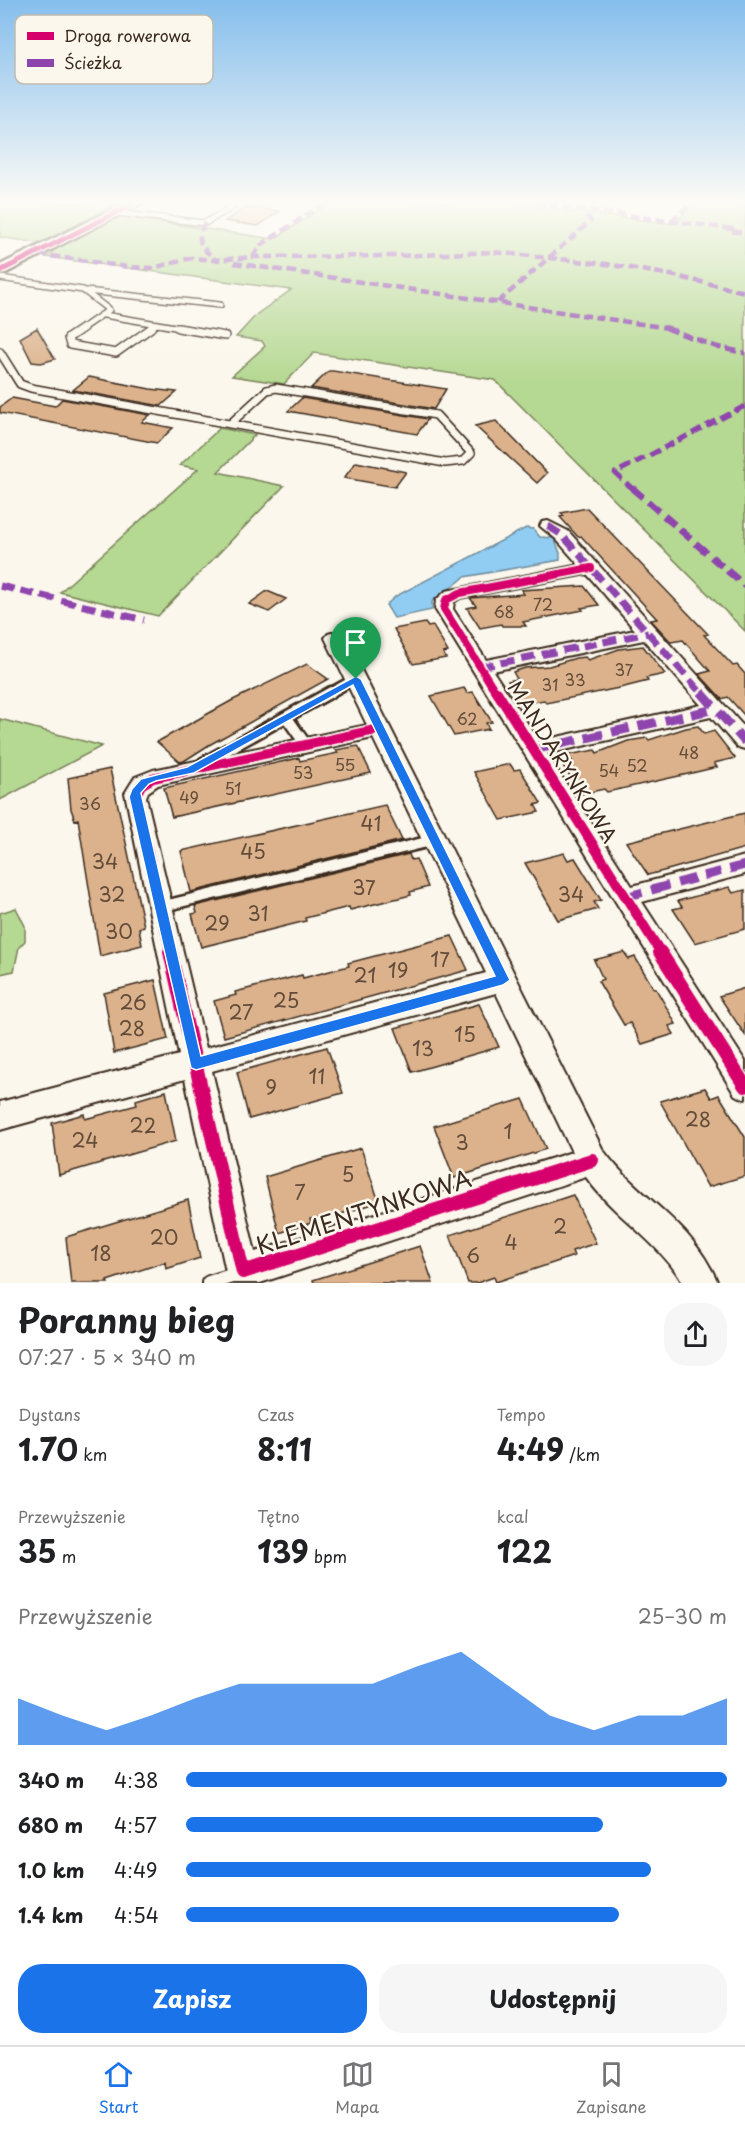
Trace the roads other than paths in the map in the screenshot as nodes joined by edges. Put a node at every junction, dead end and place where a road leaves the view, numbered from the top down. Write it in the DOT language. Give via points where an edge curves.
graph roads {
  1 [pos="16,263"];
  2 [pos="0,271"];
  3 [pos="0,278"];
  4 [pos="83,290"];
  5 [pos="220,305"];
  6 [pos="104,315"];
  7 [pos="157,324"];
  8 [pos="225,336"];
  9 [pos="0,352"];
  10 [pos="230,424"];
  11 [pos="548,526"];
  12 [pos="591,568"];
  13 [pos="648,633"];
  14 [pos="335,638"];
  15 [pos="480,667"];
  16 [pos="356,679"];
  17 [pos="716,709"];
  18 [pos="287,718"];
  19 [pos="380,729"];
  20 [pos="745,742"];
  21 [pos="306,745"];
  22 [pos="533,750"];
  23 [pos="190,770"];
  24 [pos="435,840"];
  25 [pos="745,865"];
  26 [pos="625,897"];
  27 [pos="160,907"];
  28 [pos="503,980"];
  29 [pos="196,1064"];
  30 [pos="742,1074"];
  31 [pos="0,1116"];
  32 [pos="592,1160"];
  33 [pos="243,1272"];
  34 [pos="209,1283"];
  35 [pos="701,1283"];
  1 -- 2 [label="street"];
  3 -- 4 [label="lane"];
  4 -- 5 [label="lane"];
  4 -- 6 [label="lane" via="109,310"];
  6 -- 7 [label="lane"];
  6 -- 7 [label="lane" via="77,330 68,338 70,345 116,353"];
  7 -- 8 [label="lane"];
  9 -- 10 [label="lane" via="27,387"];
  10 -- 10 [label="lane" via="267,390 276,388 436,415 471,453 463,460 445,463"];
  11 -- 12 [label="street"];
  12 -- 13 [label="street"];
  12 -- 15 [label="street, MANDARYNKOWA" via="446,598 444,609"];
  13 -- 15 [label="street, MANDARYNKOWA"];
  13 -- 17 [label="street"];
  14 -- 16 [label="street"];
  15 -- 22 [label="street, MANDARYNKOWA"];
  16 -- 18 [label="lane"];
  16 -- 19 [label="street"];
  17 -- 20 [label="street"];
  17 -- 22 [label="street, MANDARYNKOWA"];
  18 -- 21 [label="lane"];
  18 -- 23 [label="lane"];
  19 -- 21 [label="street, KLEMENTYNKOWA"];
  19 -- 24 [label="street"];
  21 -- 23 [label="street, KLEMENTYNKOWA"];
  22 -- 26 [label="street, MANDARYNKOWA"];
  23 -- 27 [label="street, KLEMENTYNKOWA" via="145,781 136,792"];
  24 -- 27 [label="lane"];
  24 -- 28 [label="street"];
  25 -- 26 [label="street"];
  26 -- 30 [label="street, MANDARYNKOWA"];
  27 -- 29 [label="street, KLEMENTYNKOWA"];
  28 -- 29 [label="street"];
  28 -- 32 [label="street"];
  29 -- 31 [label="street"];
  29 -- 33 [label="street, KLEMENTYNKOWA"];
  32 -- 33 [label="street, KLEMENTYNKOWA"];
  32 -- 35 [label="street" via="615,1190 674,1242"];
  33 -- 34 [label="lane"];
}
